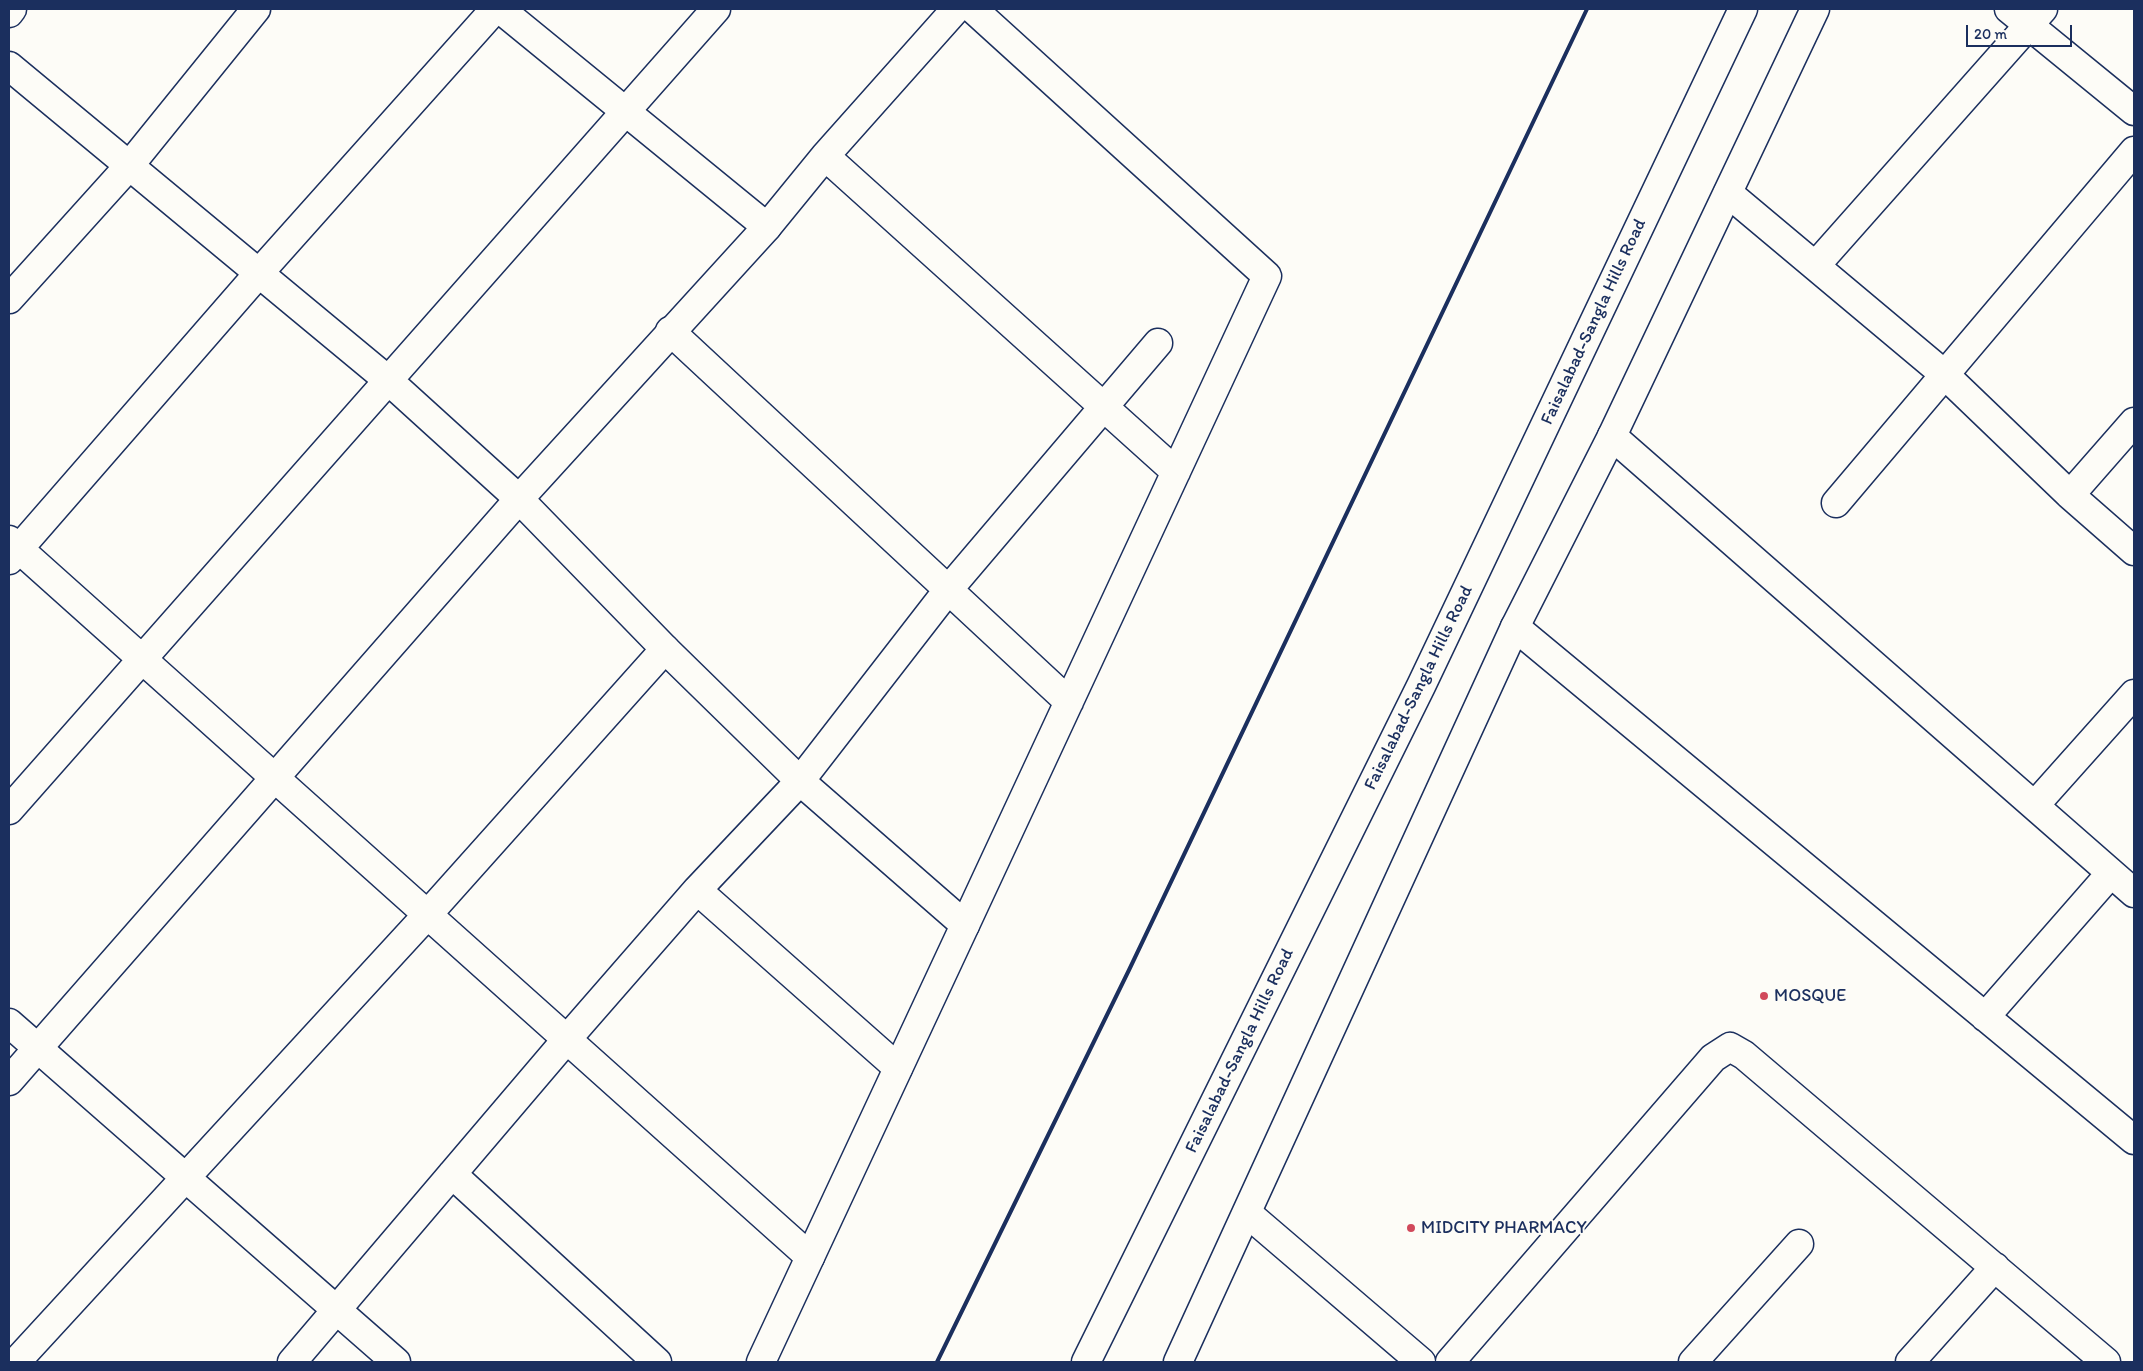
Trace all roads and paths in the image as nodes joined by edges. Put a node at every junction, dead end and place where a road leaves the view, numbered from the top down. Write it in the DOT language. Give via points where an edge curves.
graph roads {
  1 [pos="12,9"];
  2 [pos="256,9"];
  3 [pos="495,9"];
  4 [pos="500,9"];
  5 [pos="716,9"];
  6 [pos="956,9"];
  7 [pos="973,9"];
  8 [pos="1743,9"];
  9 [pos="1815,9"];
  10 [pos="9,13"];
  11 [pos="2027,14"];
  12 [pos="9,66"];
  13 [pos="625,111"];
  14 [pos="2134,112"];
  15 [pos="2134,151"];
  16 [pos="826,156"];
  17 [pos="129,166"];
  18 [pos="1728,193"];
  19 [pos="767,227"];
  20 [pos="1816,265"];
  21 [pos="259,273"];
  22 [pos="9,299"];
  23 [pos="670,332"];
  24 [pos="1158,343"];
  25 [pos="1944,374"];
  26 [pos="390,381"];
  27 [pos="1103,407"];
  28 [pos="2134,422"];
  29 [pos="1612,436"];
  30 [pos="1176,472"];
  31 [pos="2070,495"];
  32 [pos="519,499"];
  33 [pos="1836,503"];
  34 [pos="12,550"];
  35 [pos="2134,551"];
  36 [pos="948,590"];
  37 [pos="1515,627"];
  38 [pos="665,649"];
  39 [pos="142,660"];
  40 [pos="2134,694"];
  41 [pos="1069,702"];
  42 [pos="276,778"];
  43 [pos="800,781"];
  44 [pos="2035,806"];
  45 [pos="9,810"];
  46 [pos="2111,873"];
  47 [pos="697,890"];
  48 [pos="2134,894"];
  49 [pos="428,914"];
  50 [pos="965,925"];
  51 [pos="1985,1017"];
  52 [pos="9,1023"];
  53 [pos="567,1039"];
  54 [pos="38,1049"];
  55 [pos="898,1068"];
  56 [pos="9,1082"];
  57 [pos="2134,1140"];
  58 [pos="452,1174"];
  59 [pos="186,1178"];
  60 [pos="1247,1213"];
  61 [pos="1799,1244"];
  62 [pos="810,1256"];
  63 [pos="1995,1266"];
  64 [pos="337,1310"];
  65 [pos="16,1362"];
  66 [pos="292,1362"];
  67 [pos="396,1362"];
  68 [pos="657,1362"];
  69 [pos="761,1362"];
  70 [pos="1086,1362"];
  71 [pos="1178,1362"];
  72 [pos="1421,1362"];
  73 [pos="1450,1362"];
  74 [pos="1693,1362"];
  75 [pos="1910,1362"];
  76 [pos="2106,1362"];
  1 -- 10 [label="street"];
  2 -- 17 [label="street"];
  3 -- 21 [label="street"];
  4 -- 13 [label="street"];
  5 -- 13 [label="street"];
  6 -- 16 [label="street"];
  7 -- 30 [label="street" via="1267,276"];
  8 -- 70 [label="street, Faisalabad-Sangla Hills Road" via="1421,686"];
  9 -- 18 [label="street"];
  11 -- 14 [label="street"];
  11 -- 20 [label="street"];
  12 -- 17 [label="street"];
  13 -- 19 [label="street"];
  13 -- 26 [label="street"];
  15 -- 25 [label="street"];
  16 -- 19 [label="street"];
  16 -- 27 [label="street"];
  17 -- 21 [label="street"];
  17 -- 22 [label="street"];
  18 -- 20 [label="street"];
  18 -- 29 [label="street"];
  19 -- 23 [label="street"];
  20 -- 25 [label="street"];
  21 -- 26 [label="street"];
  21 -- 34 [label="street"];
  23 -- 32 [label="street"];
  23 -- 36 [label="street"];
  24 -- 27 [label="street"];
  25 -- 31 [label="street"];
  25 -- 33 [label="street"];
  26 -- 32 [label="street"];
  26 -- 39 [label="street"];
  27 -- 30 [label="street"];
  27 -- 36 [label="street"];
  28 -- 31 [label="street"];
  29 -- 37 [label="street"];
  29 -- 44 [label="street"];
  30 -- 41 [label="street"];
  31 -- 35 [label="street"];
  32 -- 38 [label="street"];
  32 -- 42 [label="street"];
  34 -- 39 [label="street"];
  36 -- 41 [label="street"];
  36 -- 43 [label="street"];
  37 -- 51 [label="street"];
  37 -- 60 [label="street"];
  38 -- 43 [label="street"];
  38 -- 49 [label="street"];
  39 -- 42 [label="street"];
  39 -- 45 [label="street"];
  40 -- 44 [label="street"];
  41 -- 50 [label="street"];
  42 -- 49 [label="street"];
  42 -- 54 [label="street"];
  43 -- 47 [label="street"];
  43 -- 50 [label="street"];
  44 -- 46 [label="street"];
  46 -- 48 [label="street"];
  46 -- 51 [label="street"];
  47 -- 53 [label="street"];
  47 -- 55 [label="street"];
  49 -- 53 [label="street"];
  49 -- 59 [label="street"];
  50 -- 55 [label="street"];
  51 -- 57 [label="street"];
  52 -- 54 [label="street"];
  53 -- 58 [label="street"];
  53 -- 62 [label="street"];
  54 -- 56 [label="street"];
  54 -- 59 [label="street"];
  55 -- 62 [label="street"];
  58 -- 64 [label="street"];
  58 -- 68 [label="street"];
  59 -- 64 [label="street"];
  59 -- 65 [label="street"];
  60 -- 71 [label="street"];
  60 -- 72 [label="street"];
  61 -- 74 [label="street"];
  62 -- 69 [label="street"];
  63 -- 73 [label="street" via="1744,1055 1730,1047 1713,1058"];
  63 -- 75 [label="street"];
  63 -- 76 [label="street"];
  64 -- 66 [label="street"];
  64 -- 67 [label="street"];
}
